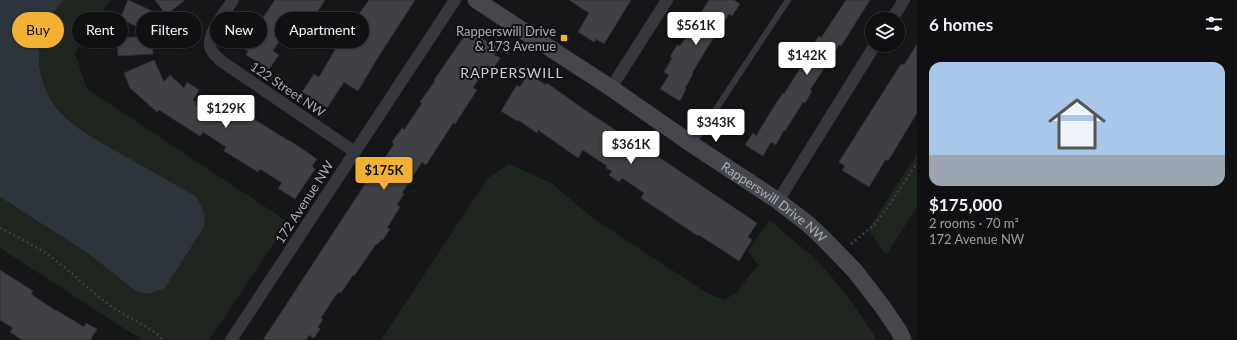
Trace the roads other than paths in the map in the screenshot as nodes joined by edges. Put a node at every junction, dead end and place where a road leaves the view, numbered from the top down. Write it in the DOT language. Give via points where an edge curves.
graph roads {
  1 [pos="233,0"];
  2 [pos="455,0"];
  3 [pos="476,0"];
  4 [pos="667,0"];
  5 [pos="788,0"];
  6 [pos="904,0"];
  7 [pos="896,12"];
  8 [pos="871,52"];
  9 [pos="612,88"];
  10 [pos="693,145"];
  11 [pos="355,152"];
  12 [pos="778,201"];
  13 [pos="231,340"];
  14 [pos="903,340"];
  1 -- 11 [label="street, 122 Street NW" via="210,39 213,53"];
  2 -- 11 [label="street, 172 Avenue NW"];
  3 -- 9 [label="street, Rapperswill Drive NW"];
  4 -- 9 [label="street"];
  5 -- 10 [label="lane"];
  6 -- 7 [label="street"];
  8 -- 12 [label="street"];
  9 -- 10 [label="street, Rapperswill Drive NW"];
  10 -- 12 [label="street, Rapperswill Drive NW"];
  11 -- 13 [label="street, 172 Avenue NW"];
  12 -- 14 [label="street, Rapperswill Drive NW" via="808,224 840,254 882,306"];
}
